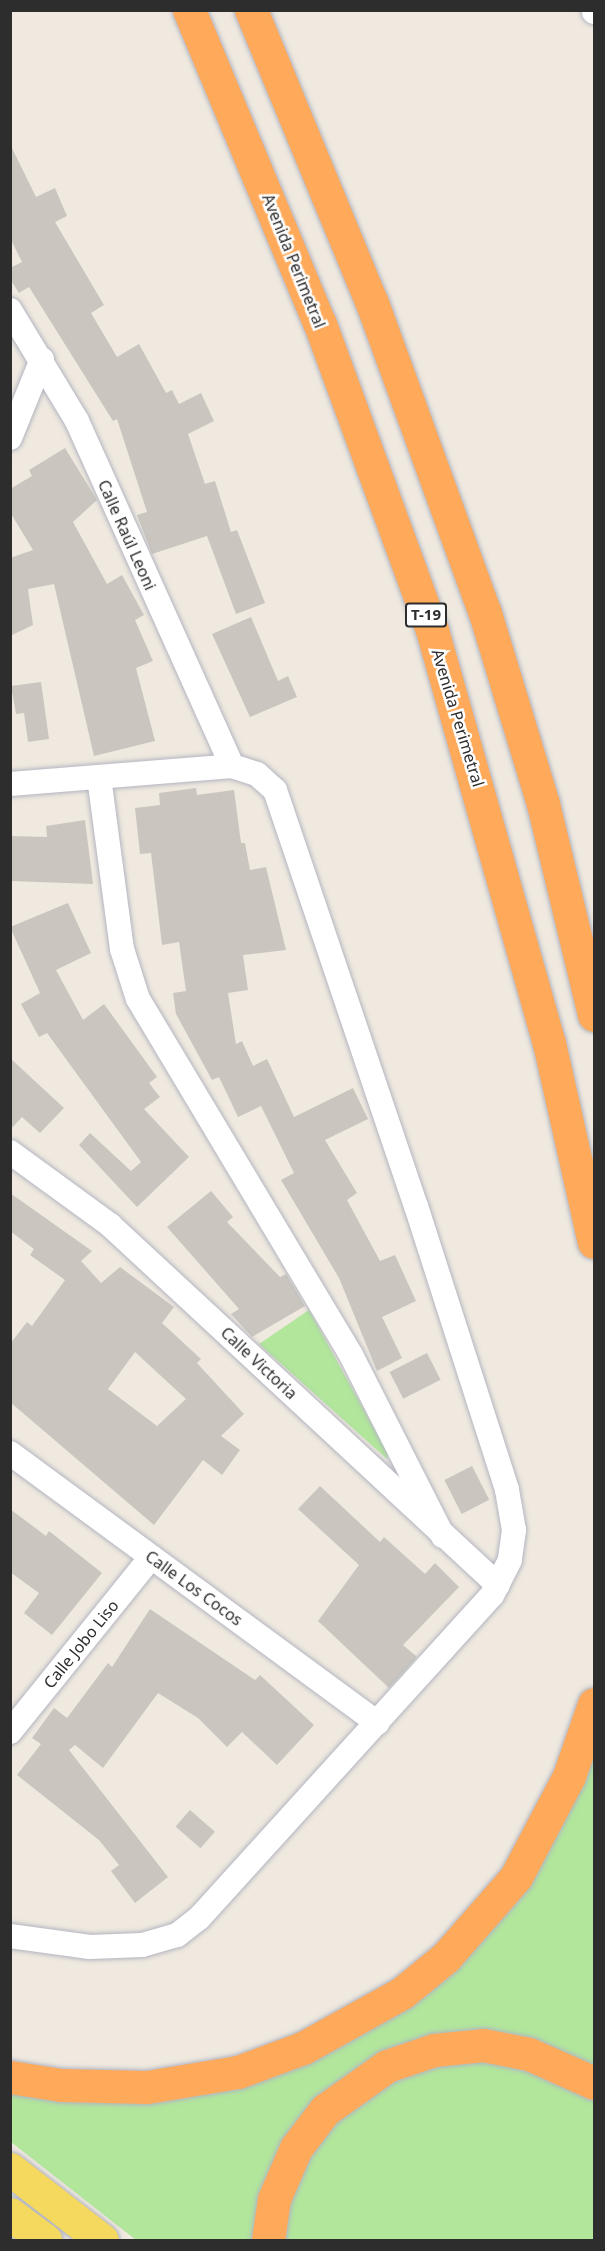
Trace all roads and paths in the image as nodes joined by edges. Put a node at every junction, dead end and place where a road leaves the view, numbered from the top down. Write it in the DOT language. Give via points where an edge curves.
graph roads {
  1 [pos="189,10"];
  2 [pos="251,10"];
  3 [pos="10,310"];
  4 [pos="42,359"];
  5 [pos="10,438"];
  6 [pos="232,766"];
  7 [pos="99,777"];
  8 [pos="10,784"];
  9 [pos="594,1015"];
  10 [pos="10,1152"];
  11 [pos="594,1242"];
  12 [pos="10,1454"];
  13 [pos="443,1536"];
  14 [pos="152,1557"];
  15 [pos="498,1584"];
  16 [pos="594,1704"];
  17 [pos="378,1723"];
  18 [pos="10,1732"];
  19 [pos="10,1936"];
  20 [pos="10,2077"];
  21 [pos="594,2083"];
  22 [pos="10,2169"];
  23 [pos="10,2214"];
  24 [pos="45,2241"];
  25 [pos="102,2241"];
  26 [pos="268,2241"];
  1 -- 11 [label="highway, Avenida Perimetral / T-19" via="320,324 432,630 549,1042"];
  2 -- 9 [label="highway" via="372,303 485,613 543,804"];
  3 -- 4 [label="street, Calle Raúl Leoni"];
  4 -- 5 [label="street"];
  4 -- 6 [label="street, Calle Raúl Leoni" via="76,421"];
  6 -- 7 [label="street"];
  6 -- 15 [label="street" via="257,774 275,790 416,1206 507,1490 513,1530 510,1560"];
  7 -- 8 [label="street"];
  7 -- 13 [label="street" via="122,949 138,999 351,1355"];
  10 -- 13 [label="street, Calle Victoria" via="110,1225"];
  12 -- 14 [label="street, Calle Los Cocos"];
  13 -- 15 [label="street, Calle Victoria"];
  14 -- 17 [label="street, Calle Los Cocos"];
  14 -- 18 [label="street, Calle Jobo Liso"];
  15 -- 17 [label="street"];
  16 -- 20 [label="highway" via="569,1776 516,1876 446,1958 393,1999 303,2048 238,2072 190,2082 105,2088"];
  17 -- 19 [label="street" via="234,1885 177,1935 115,1947"];
  21 -- 26 [label="highway" via="529,2054 483,2045 434,2050 387,2066 325,2110 296,2148 274,2199"];
  22 -- 25 [label="main road"];
  23 -- 24 [label="main road"];
}
